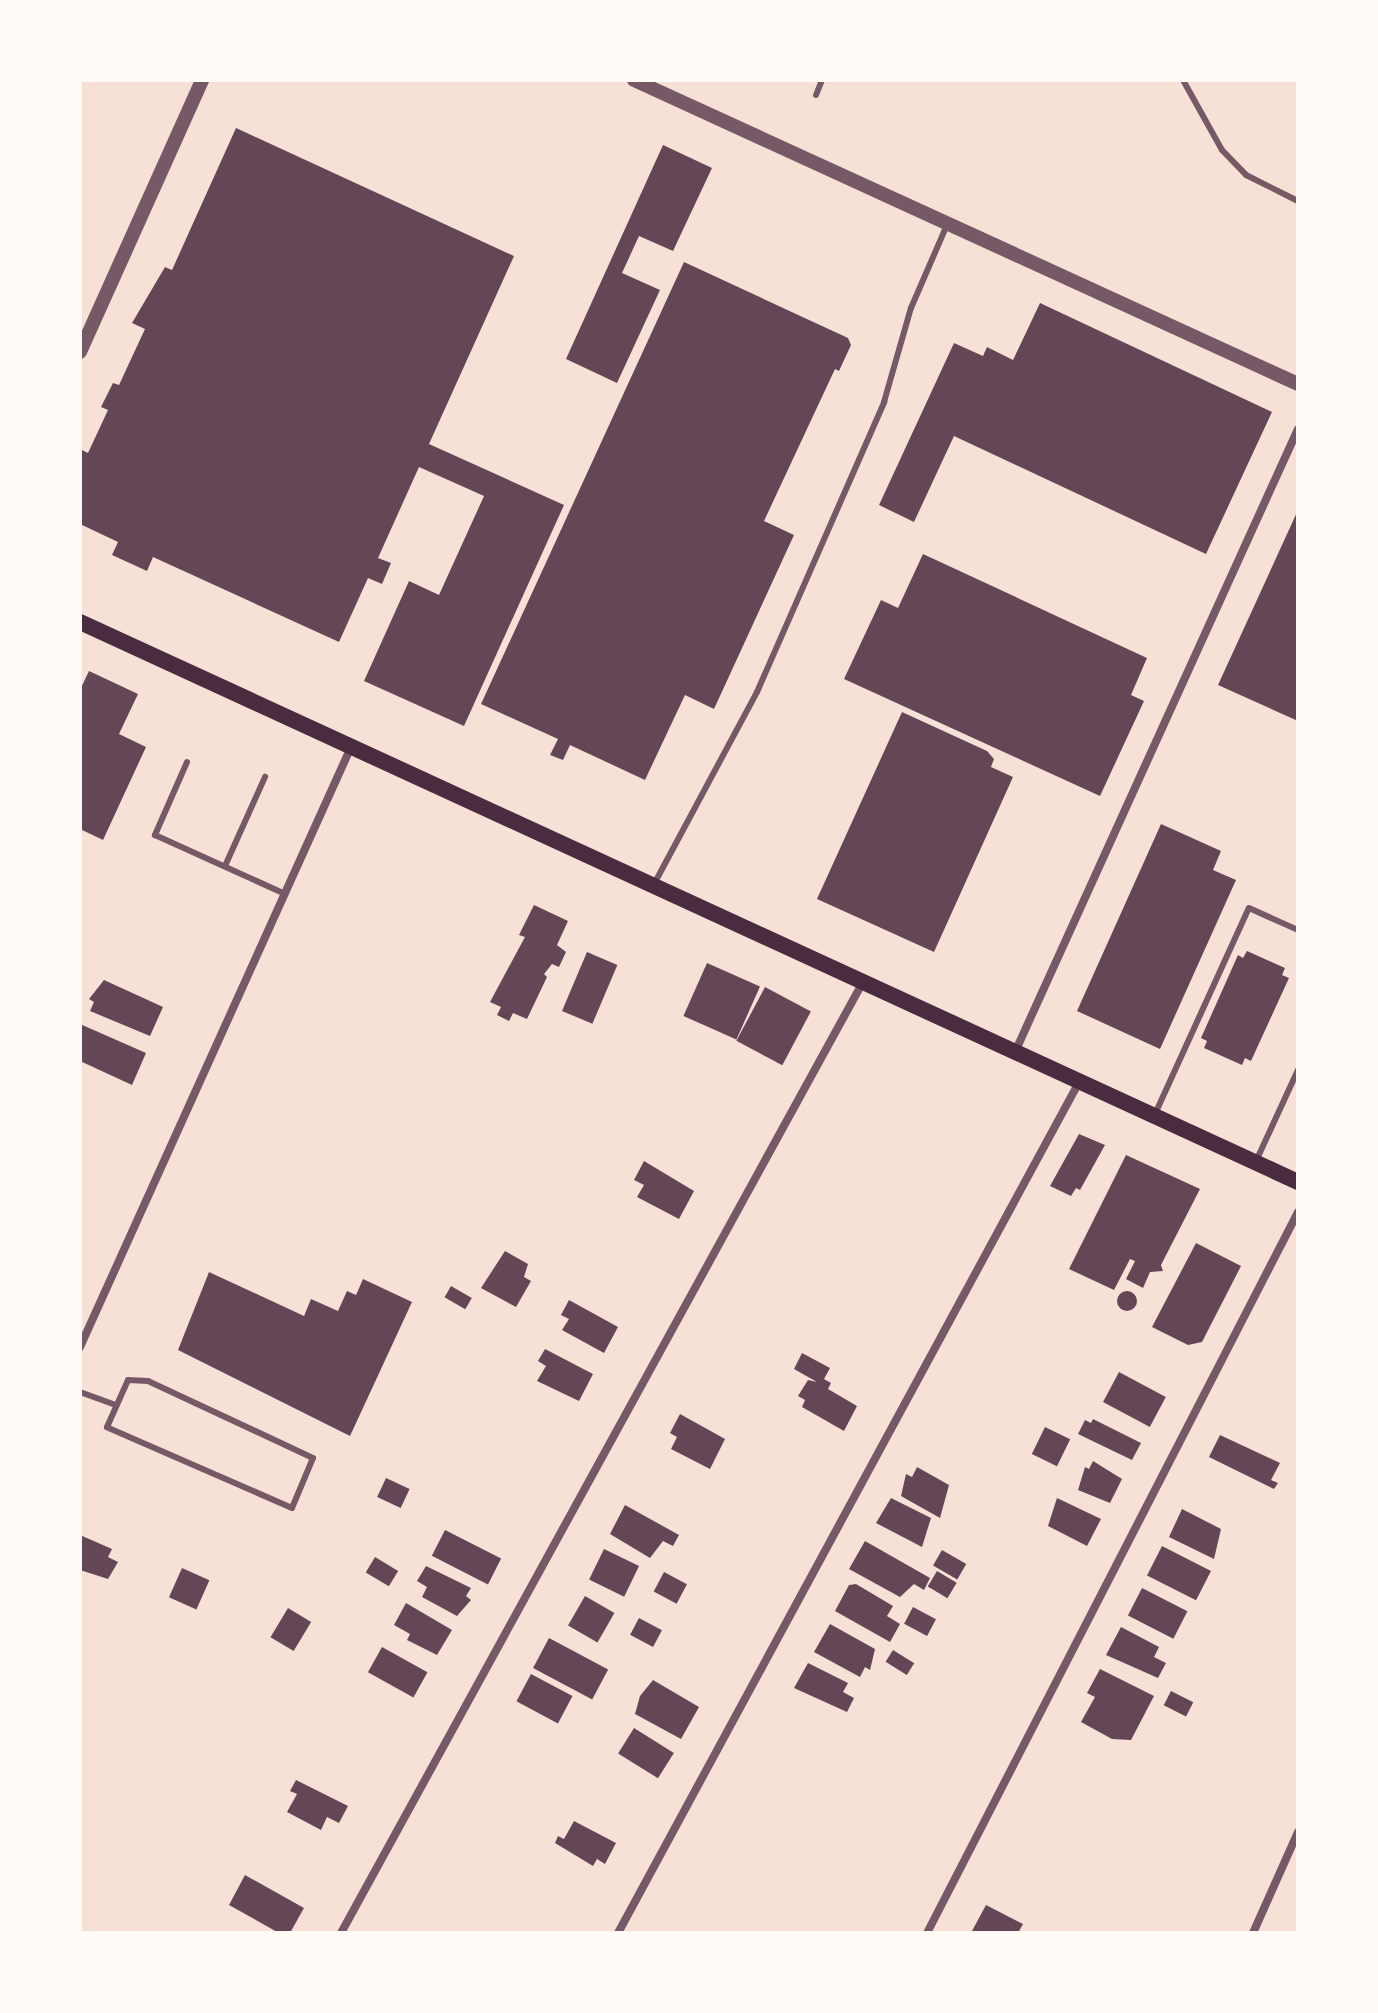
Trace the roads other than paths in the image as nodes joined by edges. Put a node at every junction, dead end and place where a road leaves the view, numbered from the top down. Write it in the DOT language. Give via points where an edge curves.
graph roads {
  1 [pos="202,80"];
  2 [pos="634,80"];
  3 [pos="822,80"];
  4 [pos="1183,80"];
  5 [pos="816,95"];
  6 [pos="1298,201"];
  7 [pos="947,224"];
  8 [pos="80,352"];
  9 [pos="1298,384"];
  10 [pos="1298,429"];
  11 [pos="80,622"];
  12 [pos="351,747"];
  13 [pos="187,762"];
  14 [pos="265,777"];
  15 [pos="225,866"];
  16 [pos="653,886"];
  17 [pos="285,894"];
  18 [pos="1298,930"];
  19 [pos="863,982"];
  20 [pos="1015,1052"];
  21 [pos="1298,1070"];
  22 [pos="1079,1082"];
  23 [pos="1154,1116"];
  24 [pos="1255,1163"];
  25 [pos="1298,1182"];
  26 [pos="1298,1212"];
  27 [pos="80,1347"];
  28 [pos="80,1392"];
  29 [pos="116,1405"];
  30 [pos="1298,1832"];
  31 [pos="341,1933"];
  32 [pos="618,1933"];
  33 [pos="927,1933"];
  34 [pos="1253,1933"];
  1 -- 8 [label="street"];
  2 -- 7 [label="street"];
  3 -- 5 [label="lane"];
  4 -- 6 [label="lane" via="1222,150 1246,175"];
  7 -- 9 [label="street"];
  7 -- 16 [label="lane" via="911,308 884,402 757,692"];
  10 -- 20 [label="street"];
  11 -- 12 [label="main road"];
  12 -- 16 [label="main road"];
  12 -- 17 [label="street"];
  13 -- 15 [label="lane" via="155,835"];
  14 -- 15 [label="lane"];
  15 -- 17 [label="lane"];
  16 -- 19 [label="main road"];
  17 -- 27 [label="street"];
  18 -- 23 [label="lane" via="1249,908"];
  19 -- 20 [label="main road"];
  19 -- 31 [label="street"];
  20 -- 22 [label="main road"];
  21 -- 24 [label="lane"];
  22 -- 23 [label="main road"];
  22 -- 32 [label="street"];
  23 -- 24 [label="main road"];
  24 -- 25 [label="main road"];
  26 -- 33 [label="street"];
  28 -- 29 [label="lane"];
  29 -- 29 [label="lane" via="107,1427 292,1508 313,1458 148,1381 128,1380"];
  30 -- 34 [label="street"];
}
